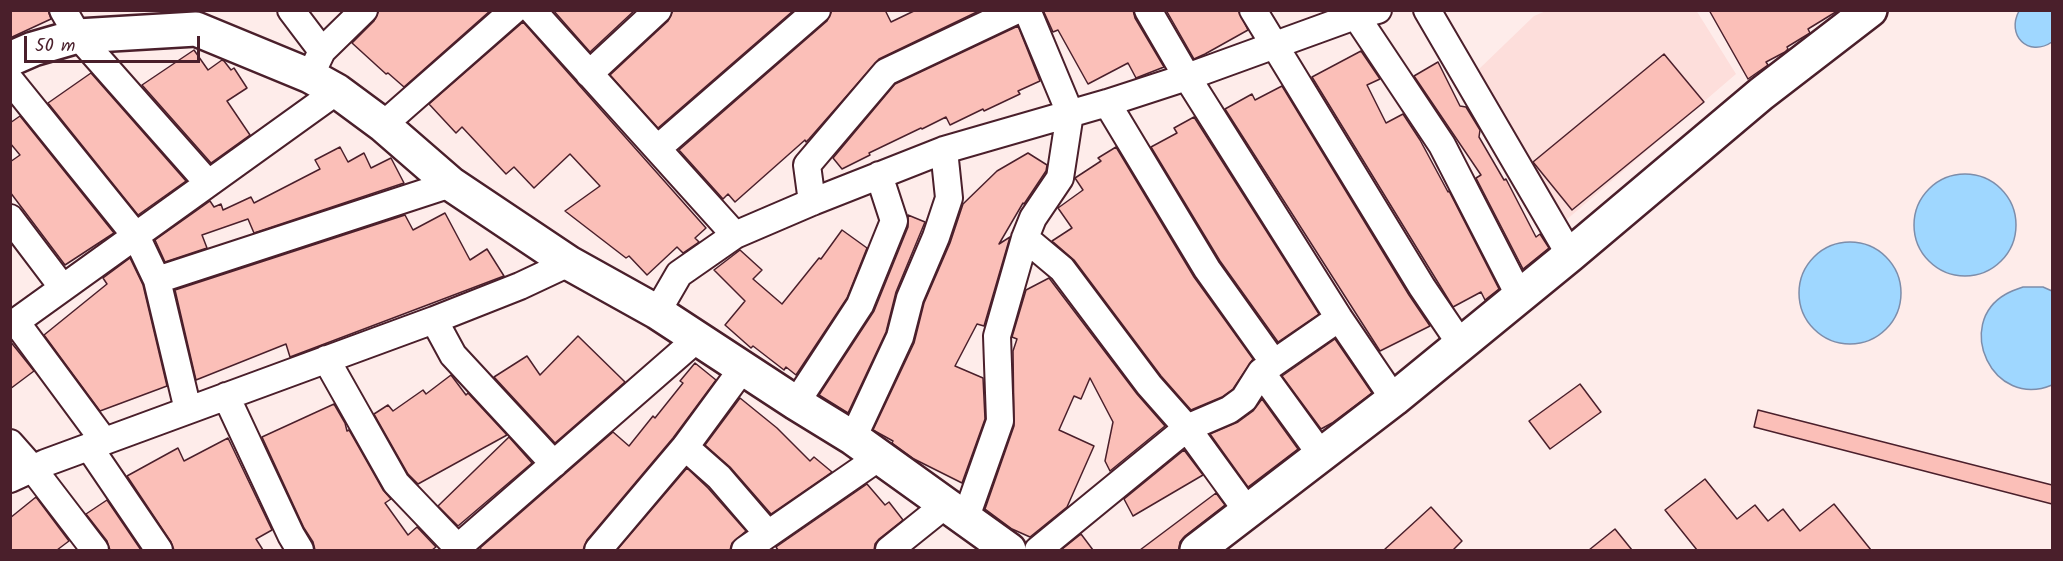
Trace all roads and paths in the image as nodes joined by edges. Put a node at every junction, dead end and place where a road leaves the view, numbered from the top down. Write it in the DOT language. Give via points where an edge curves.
graph roads {
  1 [pos="291,10"];
  2 [pos="364,10"];
  3 [pos="514,10"];
  4 [pos="532,10"];
  5 [pos="657,10"];
  6 [pos="1017,10"];
  7 [pos="1027,10"];
  8 [pos="1148,10"];
  9 [pos="1253,10"];
  10 [pos="1426,10"];
  11 [pos="1870,10"];
  12 [pos="810,12"];
  13 [pos="1362,12"];
  14 [pos="190,20"];
  15 [pos="70,23"];
  16 [pos="1273,45"];
  17 [pos="10,59"];
  18 [pos="323,73"];
  19 [pos="589,74"];
  20 [pos="1187,77"];
  21 [pos="10,80"];
  22 [pos="1107,103"];
  23 [pos="1070,113"];
  24 [pos="383,126"];
  25 [pos="658,148"];
  26 [pos="944,150"];
  27 [pos="879,175"];
  28 [pos="208,183"];
  29 [pos="451,184"];
  30 [pos="812,202"];
  31 [pos="10,218"];
  32 [pos="735,235"];
  33 [pos="136,236"];
  34 [pos="1025,238"];
  35 [pos="1570,255"];
  36 [pos="569,263"];
  37 [pos="157,280"];
  38 [pos="63,288"];
  39 [pos="1519,295"];
  40 [pos="657,312"];
  41 [pos="1339,318"];
  42 [pos="434,320"];
  43 [pos="13,324"];
  44 [pos="698,338"];
  45 [pos="1460,343"];
  46 [pos="326,358"];
  47 [pos="1268,367"];
  48 [pos="743,368"];
  49 [pos="226,396"];
  50 [pos="1394,399"];
  51 [pos="796,403"];
  52 [pos="188,410"];
  53 [pos="1187,428"];
  54 [pos="853,438"];
  55 [pos="10,443"];
  56 [pos="97,444"];
  57 [pos="685,447"];
  58 [pos="1322,456"];
  59 [pos="878,458"];
  60 [pos="554,464"];
  61 [pos="22,474"];
  62 [pos="1248,512"];
  63 [pos="955,513"];
  64 [pos="768,534"];
  65 [pos="95,550"];
  66 [pos="159,550"];
  67 [pos="300,550"];
  68 [pos="458,550"];
  69 [pos="598,550"];
  70 [pos="745,550"];
  71 [pos="889,550"];
  72 [pos="1009,550"];
  73 [pos="1038,550"];
  74 [pos="1197,550"];
  1 -- 18 [label="street"];
  2 -- 18 [label="street"];
  3 -- 24 [label="street"];
  4 -- 19 [label="street"];
  5 -- 19 [label="street"];
  6 -- 30 [label="street" via="886,72 807,165"];
  7 -- 23 [label="street"];
  8 -- 20 [label="street"];
  9 -- 16 [label="street"];
  10 -- 35 [label="street"];
  11 -- 35 [label="main road" via="1761,94"];
  12 -- 25 [label="street"];
  13 -- 16 [label="street"];
  13 -- 39 [label="street" via="1442,145"];
  14 -- 15 [label="main road"];
  14 -- 18 [label="main road"];
  15 -- 17 [label="main road" via="33,49"];
  15 -- 28 [label="street"];
  16 -- 20 [label="street"];
  16 -- 45 [label="street"];
  18 -- 24 [label="main road"];
  18 -- 28 [label="street"];
  19 -- 25 [label="street"];
  20 -- 22 [label="street"];
  20 -- 41 [label="street"];
  21 -- 33 [label="street"];
  22 -- 23 [label="street"];
  22 -- 47 [label="street"];
  23 -- 26 [label="street"];
  23 -- 34 [label="street" via="1060,178 1033,218"];
  24 -- 29 [label="main road"];
  25 -- 32 [label="street"];
  26 -- 27 [label="street"];
  26 -- 54 [label="street" via="950,198 910,298 900,337"];
  27 -- 30 [label="street"];
  27 -- 51 [label="street" via="894,221 860,305"];
  28 -- 33 [label="street"];
  29 -- 36 [label="main road"];
  29 -- 37 [label="street"];
  30 -- 32 [label="street"];
  31 -- 38 [label="street"];
  32 -- 40 [label="street" via="680,274"];
  33 -- 37 [label="street"];
  33 -- 38 [label="street"];
  34 -- 53 [label="street" via="1062,269"];
  34 -- 63 [label="street" via="997,336 1000,421"];
  35 -- 39 [label="main road"];
  36 -- 40 [label="main road"];
  36 -- 42 [label="street"];
  37 -- 52 [label="street"];
  38 -- 43 [label="street"];
  39 -- 45 [label="main road"];
  40 -- 44 [label="main road"];
  41 -- 47 [label="street"];
  41 -- 50 [label="street"];
  42 -- 46 [label="street"];
  42 -- 60 [label="street" via="453,355"];
  43 -- 56 [label="street"];
  44 -- 48 [label="main road"];
  44 -- 60 [label="street"];
  45 -- 50 [label="main road"];
  46 -- 49 [label="street"];
  46 -- 68 [label="street" via="396,483"];
  47 -- 53 [label="street" via="1244,399 1229,410"];
  47 -- 58 [label="street"];
  48 -- 51 [label="main road"];
  48 -- 57 [label="street"];
  49 -- 52 [label="street"];
  49 -- 67 [label="street"];
  50 -- 58 [label="main road"];
  51 -- 54 [label="main road"];
  52 -- 56 [label="street"];
  53 -- 62 [label="street"];
  53 -- 73 [label="street"];
  54 -- 59 [label="main road"];
  55 -- 61 [label="street"];
  56 -- 61 [label="street"];
  56 -- 66 [label="street"];
  57 -- 64 [label="street" via="719,477"];
  57 -- 69 [label="street"];
  58 -- 62 [label="main road"];
  59 -- 63 [label="main road"];
  59 -- 64 [label="street"];
  60 -- 68 [label="street"];
  61 -- 65 [label="street"];
  62 -- 74 [label="main road"];
  63 -- 71 [label="street"];
  63 -- 72 [label="main road"];
  64 -- 70 [label="street"];
}
